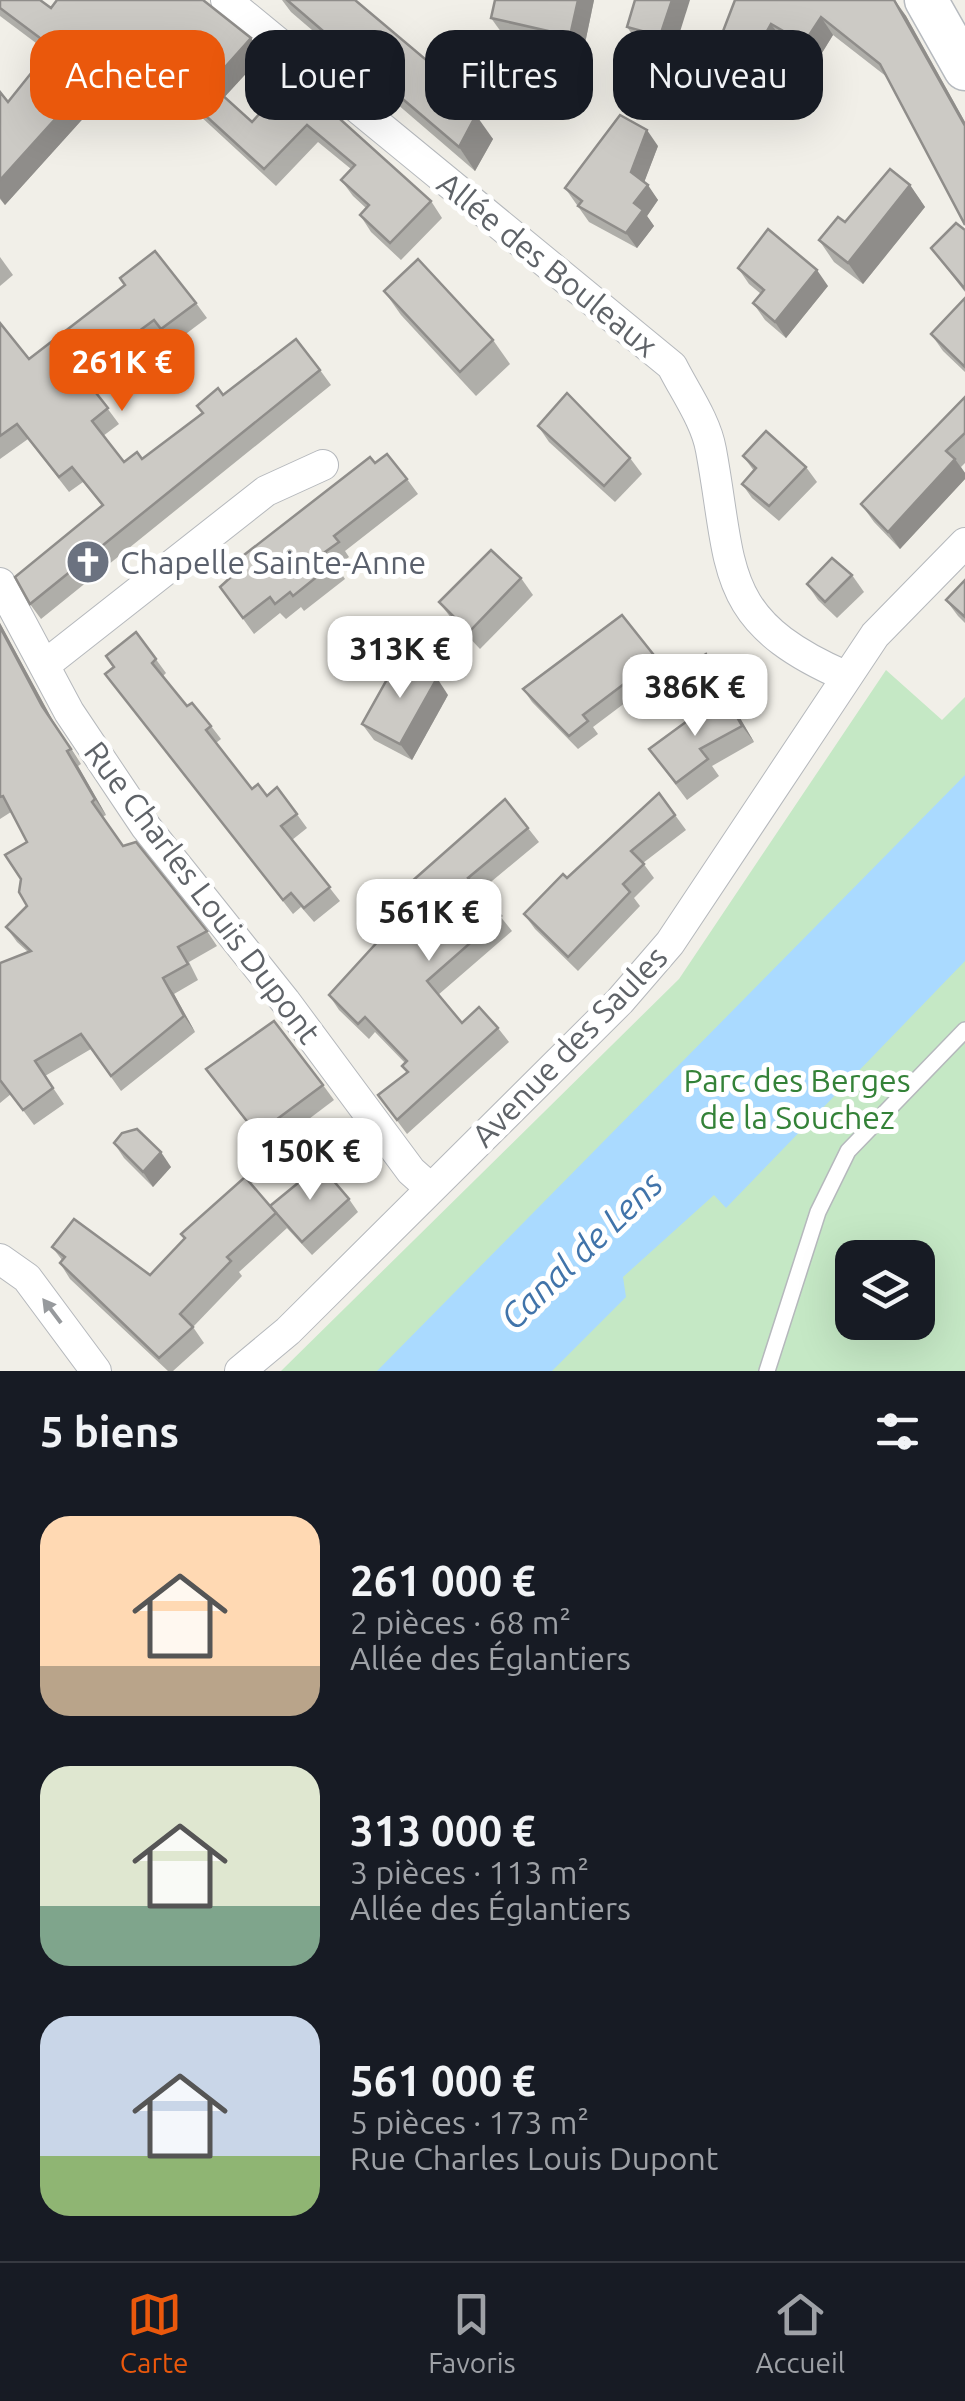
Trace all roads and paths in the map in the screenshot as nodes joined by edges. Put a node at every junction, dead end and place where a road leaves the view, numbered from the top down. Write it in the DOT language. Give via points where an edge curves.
graph roads {
  1 [pos="226,0"];
  2 [pos="926,0"];
  3 [pos="965,69"];
  4 [pos="323,465"];
  5 [pos="965,543"];
  6 [pos="0,582"];
  7 [pos="46,664"];
  8 [pos="845,676"];
  9 [pos="965,1030"];
  10 [pos="429,1187"];
  11 [pos="0,1259"];
  12 [pos="96,1371"];
  13 [pos="240,1371"];
  14 [pos="767,1371"];
  1 -- 8 [label="street, Allée des Bouleaux" via="672,366 710,446 732,576 751,616"];
  2 -- 3 [label="main road"];
  4 -- 7 [label="street" via="266,492"];
  5 -- 8 [label="street, Avenue des Saules" via="875,635"];
  6 -- 7 [label="street, Rue Charles Louis Dupont"];
  7 -- 10 [label="street, Rue Charles Louis Dupont" via="69,712 146,827"];
  8 -- 10 [label="street, Avenue des Saules" via="670,943 620,1001"];
  9 -- 14 [label="lane" via="848,1152 812,1227"];
  10 -- 13 [label="street, Avenue des Saules"];
  12 -- 11 [label="street, one-way" via="27,1278"];
}
